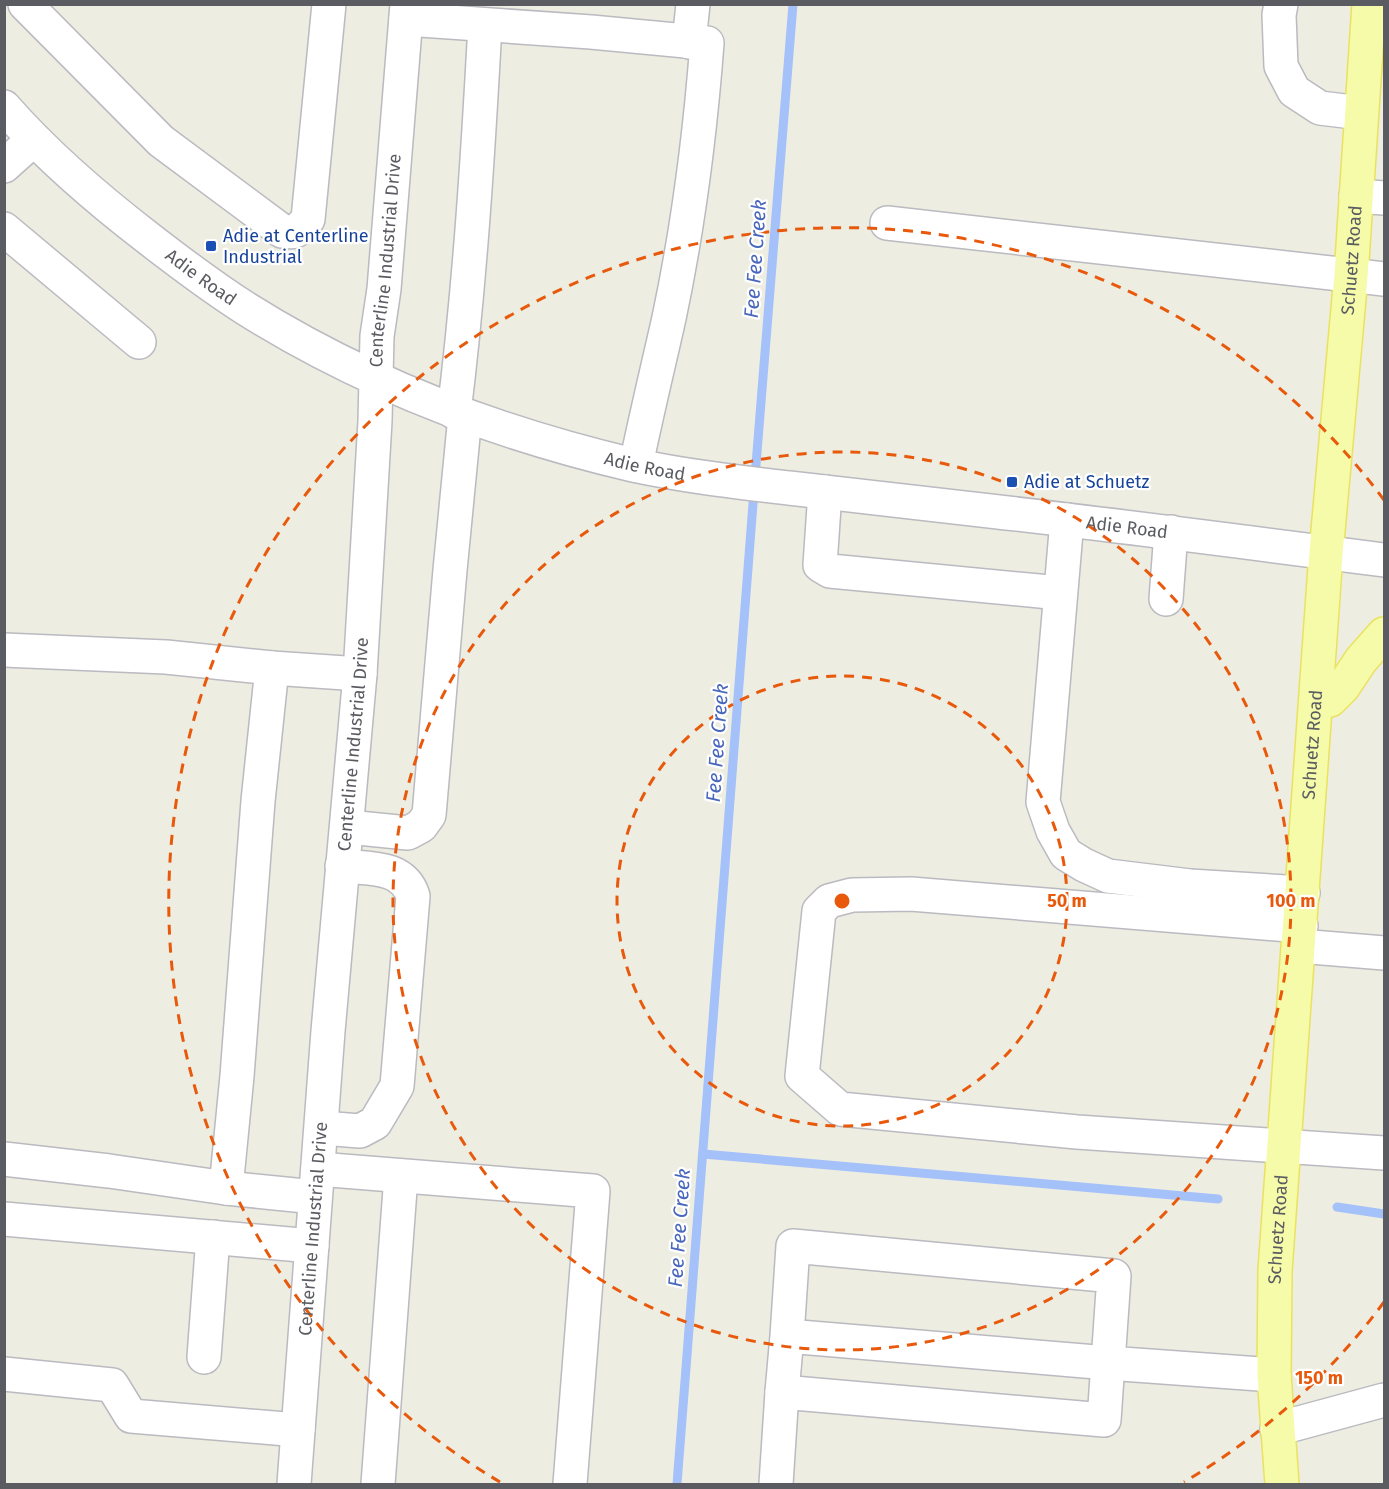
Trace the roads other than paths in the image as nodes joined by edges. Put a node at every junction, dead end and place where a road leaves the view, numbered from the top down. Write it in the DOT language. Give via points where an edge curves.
graph roads {
  1 [pos="25,4"];
  2 [pos="329,4"];
  3 [pos="693,4"];
  4 [pos="1281,4"];
  5 [pos="1369,4"];
  6 [pos="407,12"];
  7 [pos="492,18"];
  8 [pos="689,42"];
  9 [pos="4,107"];
  10 [pos="1362,113"];
  11 [pos="33,140"];
  12 [pos="4,166"];
  13 [pos="1370,197"];
  14 [pos="887,223"];
  15 [pos="4,229"];
  16 [pos="1351,276"];
  17 [pos="1384,279"];
  18 [pos="139,342"];
  19 [pos="377,378"];
  20 [pos="460,414"];
  21 [pos="636,465"];
  22 [pos="813,491"];
  23 [pos="1067,520"];
  24 [pos="1171,532"];
  25 [pos="1326,554"];
  26 [pos="1384,560"];
  27 [pos="1060,593"];
  28 [pos="1166,599"];
  29 [pos="1384,634"];
  30 [pos="4,650"];
  31 [pos="272,668"];
  32 [pos="360,674"];
  33 [pos="1316,704"];
  34 [pos="348,827"];
  35 [pos="342,866"];
  36 [pos="1303,893"];
  37 [pos="1300,936"];
  38 [pos="1384,953"];
  39 [pos="322,1128"];
  40 [pos="1285,1146"];
  41 [pos="1384,1153"];
  42 [pos="4,1159"];
  43 [pos="401,1176"];
  44 [pos="316,1183"];
  45 [pos="226,1188"];
  46 [pos="4,1219"];
  47 [pos="213,1237"];
  48 [pos="312,1246"];
  49 [pos="787,1336"];
  50 [pos="204,1357"];
  51 [pos="1108,1363"];
  52 [pos="4,1374"];
  53 [pos="1274,1375"];
  54 [pos="782,1392"];
  55 [pos="1384,1400"];
  56 [pos="1277,1429"];
  57 [pos="298,1430"];
  58 [pos="294,1485"];
  59 [pos="378,1485"];
  60 [pos="570,1485"];
  61 [pos="776,1485"];
  62 [pos="1282,1485"];
  1 -- 2 [label="street" via="161,141 282,231 291,233 308,219 312,195"];
  3 -- 8 [label="street"];
  4 -- 10 [label="street" via="1281,66 1294,91 1320,108"];
  5 -- 10 [label="main road, Schuetz Road"];
  6 -- 7 [label="street"];
  6 -- 19 [label="street, Centerline Industrial Drive" via="377,336"];
  7 -- 8 [label="street"];
  7 -- 20 [label="street"];
  8 -- 21 [label="street" via="707,43 700,131 669,317"];
  9 -- 11 [label="street, Adie Road"];
  10 -- 13 [label="main road, Schuetz Road"];
  11 -- 12 [label="street"];
  11 -- 19 [label="street, Adie Road" via="103,203 246,308"];
  13 -- 16 [label="main road, Schuetz Road"];
  14 -- 16 [label="street"];
  15 -- 18 [label="street"];
  16 -- 17 [label="street"];
  16 -- 25 [label="main road, Schuetz Road"];
  19 -- 20 [label="street, Adie Road"];
  19 -- 32 [label="street, Centerline Industrial Drive"];
  20 -- 21 [label="street, Adie Road" via="559,446"];
  20 -- 34 [label="street" via="429,815 421,826 408,833"];
  21 -- 22 [label="street, Adie Road" via="701,478"];
  22 -- 23 [label="street, Adie Road"];
  22 -- 27 [label="street" via="820,565 830,572"];
  23 -- 24 [label="street, Adie Road"];
  23 -- 27 [label="street"];
  24 -- 25 [label="street, Adie Road"];
  24 -- 28 [label="street"];
  25 -- 26 [label="street, Adie Road"];
  25 -- 33 [label="main road, Schuetz Road"];
  27 -- 36 [label="street" via="1042,802 1066,854 1108,876"];
  29 -- 33 [label="main road" via="1343,687 1330,700"];
  30 -- 31 [label="street" via="166,657"];
  31 -- 32 [label="street"];
  31 -- 45 [label="street"];
  32 -- 34 [label="street, Centerline Industrial Drive"];
  33 -- 36 [label="main road, Schuetz Road"];
  34 -- 35 [label="street, Centerline Industrial Drive"];
  35 -- 39 [label="street, Centerline Industrial Drive"];
  35 -- 39 [label="street" via="397,875 409,884 413,896 397,1086 375,1123 360,1131"];
  36 -- 37 [label="main road, Schuetz Road"];
  37 -- 38 [label="street"];
  37 -- 40 [label="main road, Schuetz Road"];
  37 -- 40 [label="street" via="911,894 852,895 829,901 819,911 802,1076 840,1108 1077,1132"];
  39 -- 44 [label="street, Centerline Industrial Drive"];
  40 -- 41 [label="street"];
  40 -- 53 [label="main road, Schuetz Road" via="1275,1271"];
  42 -- 45 [label="street"];
  43 -- 44 [label="street"];
  43 -- 59 [label="street"];
  43 -- 60 [label="street" via="593,1191"];
  44 -- 45 [label="street"];
  44 -- 48 [label="street, Centerline Industrial Drive"];
  46 -- 47 [label="street"];
  47 -- 48 [label="street"];
  47 -- 50 [label="street"];
  48 -- 57 [label="street, Centerline Industrial Drive"];
  49 -- 51 [label="street"];
  49 -- 51 [label="street" via="794,1246 1114,1276"];
  49 -- 54 [label="street"];
  51 -- 53 [label="street"];
  51 -- 54 [label="street" via="1104,1420"];
  52 -- 57 [label="street" via="112,1385 131,1416"];
  53 -- 56 [label="main road, Schuetz Road"];
  54 -- 61 [label="street"];
  55 -- 56 [label="street"];
  56 -- 62 [label="main road, Schuetz Road"];
  57 -- 58 [label="street, Centerline Industrial Drive"];
}
